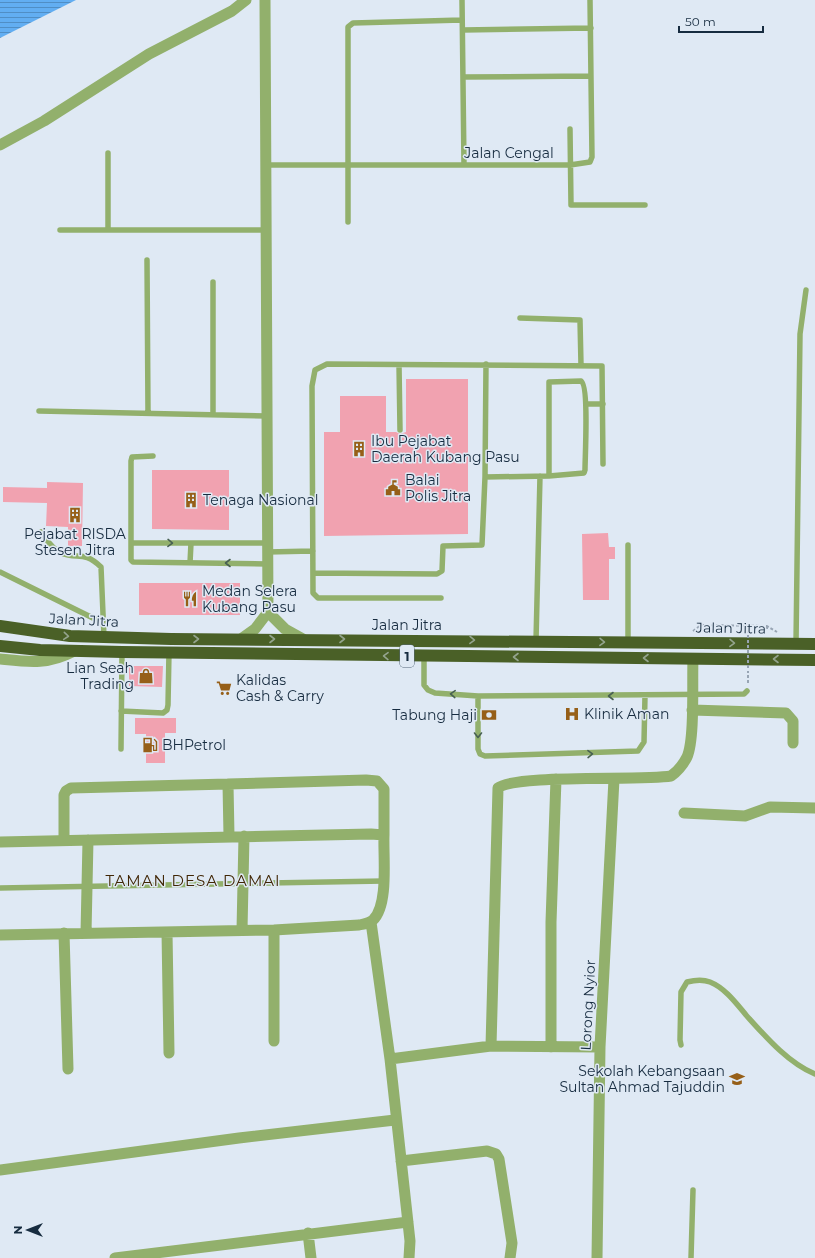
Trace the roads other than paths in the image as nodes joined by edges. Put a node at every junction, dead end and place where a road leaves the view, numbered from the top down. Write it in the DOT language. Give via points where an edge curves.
graph roads {
  1 [pos="246,0"];
  2 [pos="265,0"];
  3 [pos="462,0"];
  4 [pos="590,0"];
  5 [pos="462,20"];
  6 [pos="591,28"];
  7 [pos="463,30"];
  8 [pos="591,76"];
  9 [pos="463,77"];
  10 [pos="570,129"];
  11 [pos="0,145"];
  12 [pos="108,153"];
  13 [pos="265,165"];
  14 [pos="348,165"];
  15 [pos="464,165"];
  16 [pos="570,165"];
  17 [pos="645,205"];
  18 [pos="348,222"];
  19 [pos="60,230"];
  20 [pos="108,230"];
  21 [pos="266,230"];
  22 [pos="147,260"];
  23 [pos="213,282"];
  24 [pos="806,290"];
  25 [pos="520,318"];
  26 [pos="486,364"];
  27 [pos="399,365"];
  28 [pos="581,365"];
  29 [pos="586,404"];
  30 [pos="603,404"];
  31 [pos="39,410"];
  32 [pos="148,413"];
  33 [pos="213,415"];
  34 [pos="266,416"];
  35 [pos="400,430"];
  36 [pos="153,456"];
  37 [pos="603,464"];
  38 [pos="485,476"];
  39 [pos="540,476"];
  40 [pos="549,476"];
  41 [pos="41,532"];
  42 [pos="131,543"];
  43 [pos="191,543"];
  44 [pos="628,545"];
  45 [pos="267,547"];
  46 [pos="313,551"];
  47 [pos="190,563"];
  48 [pos="267,564"];
  49 [pos="0,572"];
  50 [pos="314,573"];
  51 [pos="441,598"];
  52 [pos="268,612"];
  53 [pos="0,617"];
  54 [pos="104,623"];
  55 [pos="0,626"];
  56 [pos="38,633"];
  57 [pos="104,637"];
  58 [pos="241,639"];
  59 [pos="303,639"];
  60 [pos="536,641"];
  61 [pos="628,642"];
  62 [pos="796,644"];
  63 [pos="815,644"];
  64 [pos="0,646"];
  65 [pos="74,651"];
  66 [pos="122,652"];
  67 [pos="168,652"];
  68 [pos="424,657"];
  69 [pos="0,659"];
  70 [pos="693,659"];
  71 [pos="815,660"];
  72 [pos="747,690"];
  73 [pos="692,695"];
  74 [pos="478,696"];
  75 [pos="645,696"];
  76 [pos="692,710"];
  77 [pos="121,711"];
  78 [pos="793,743"];
  79 [pos="121,749"];
  80 [pos="614,778"];
  81 [pos="556,779"];
  82 [pos="228,784"];
  83 [pos="815,808"];
  84 [pos="684,813"];
  85 [pos="384,835"];
  86 [pos="229,836"];
  87 [pos="244,836"];
  88 [pos="64,840"];
  89 [pos="88,840"];
  90 [pos="0,842"];
  91 [pos="384,881"];
  92 [pos="243,884"];
  93 [pos="87,887"];
  94 [pos="0,888"];
  95 [pos="371,922"];
  96 [pos="242,930"];
  97 [pos="274,930"];
  98 [pos="167,932"];
  99 [pos="64,933"];
  100 [pos="86,933"];
  101 [pos="0,935"];
  102 [pos="274,1041"];
  103 [pos="681,1045"];
  104 [pos="491,1046"];
  105 [pos="551,1047"];
  106 [pos="600,1047"];
  107 [pos="169,1053"];
  108 [pos="390,1059"];
  109 [pos="68,1069"];
  110 [pos="815,1074"];
  111 [pos="395,1120"];
  112 [pos="401,1161"];
  113 [pos="0,1170"];
  114 [pos="693,1190"];
  115 [pos="408,1222"];
  116 [pos="308,1233"];
  117 [pos="131,1257"];
  118 [pos="115,1258"];
  119 [pos="311,1258"];
  120 [pos="409,1258"];
  121 [pos="510,1258"];
  122 [pos="597,1258"];
  123 [pos="691,1258"];
  1 -- 11 [label="street" via="232,11 149,54 44,121"];
  2 -- 13 [label="street"];
  3 -- 5 [label="lane"];
  4 -- 6 [label="lane, Jalan Cengal"];
  5 -- 7 [label="lane"];
  5 -- 14 [label="lane" via="353,23 348,27"];
  6 -- 7 [label="lane"];
  6 -- 8 [label="lane, Jalan Cengal"];
  7 -- 9 [label="lane"];
  8 -- 9 [label="lane"];
  8 -- 16 [label="lane, Jalan Cengal" via="592,157 586,164"];
  9 -- 15 [label="lane"];
  10 -- 16 [label="lane"];
  12 -- 20 [label="lane"];
  13 -- 14 [label="lane, Jalan Cengal"];
  13 -- 21 [label="street"];
  14 -- 15 [label="lane, Jalan Cengal"];
  14 -- 18 [label="lane"];
  15 -- 16 [label="lane, Jalan Cengal"];
  16 -- 17 [label="lane" via="571,205"];
  19 -- 20 [label="lane"];
  20 -- 21 [label="lane"];
  21 -- 34 [label="street"];
  22 -- 32 [label="lane"];
  23 -- 33 [label="lane"];
  24 -- 62 [label="lane" via="800,334"];
  25 -- 28 [label="lane" via="580,320"];
  26 -- 27 [label="lane"];
  26 -- 28 [label="lane"];
  26 -- 38 [label="lane"];
  27 -- 35 [label="lane"];
  27 -- 46 [label="lane" via="327,364 316,370 312,386"];
  28 -- 30 [label="lane" via="602,366"];
  29 -- 30 [label="lane"];
  29 -- 40 [label="lane" via="585,470 580,474"];
  29 -- 40 [label="lane" via="584,381 549,382"];
  30 -- 37 [label="lane"];
  31 -- 32 [label="lane"];
  32 -- 33 [label="lane"];
  33 -- 34 [label="lane"];
  34 -- 45 [label="street"];
  36 -- 42 [label="lane" via="135,456 130,461"];
  38 -- 39 [label="lane"];
  38 -- 50 [label="lane" via="482,545 443,546 440,573"];
  39 -- 40 [label="lane"];
  39 -- 60 [label="lane"];
  41 -- 54 [label="lane" via="57,551 63,554 88,556 101,567"];
  42 -- 43 [label="lane, one-way"];
  42 -- 47 [label="lane" via="133,562"];
  43 -- 45 [label="lane"];
  43 -- 47 [label="lane"];
  44 -- 61 [label="lane"];
  45 -- 46 [label="lane"];
  45 -- 48 [label="street"];
  46 -- 50 [label="lane"];
  48 -- 47 [label="lane, one-way"];
  48 -- 52 [label="street"];
  49 -- 54 [label="lane"];
  50 -- 51 [label="lane" via="312,593 318,598"];
  52 -- 58 [label="street" via="255,629"];
  52 -- 59 [label="street" via="285,629"];
  53 -- 56 [label="highway"];
  54 -- 57 [label="lane"];
  55 -- 56 [label="highway, Jalan Jitra / 1"];
  56 -- 57 [label="highway, Jalan Jitra / 1, one-way"];
  57 -- 58 [label="highway, Jalan Jitra / 1, one-way"];
  58 -- 59 [label="highway, Jalan Jitra / 1, one-way"];
  59 -- 60 [label="highway, Jalan Jitra / 1, one-way"];
  60 -- 61 [label="highway, Jalan Jitra / 1, one-way"];
  61 -- 62 [label="highway, Jalan Jitra / 1, one-way"];
  62 -- 63 [label="highway, Jalan Jitra / 1"];
  64 -- 65 [label="highway, 1" via="27,650"];
  65 -- 66 [label="highway, 1"];
  65 -- 69 [label="street" via="48,661"];
  66 -- 67 [label="highway, 1"];
  66 -- 77 [label="lane"];
  68 -- 67 [label="highway, 1, one-way"];
  67 -- 77 [label="lane" via="167,710"];
  70 -- 68 [label="highway, 1, one-way"];
  74 -- 68 [label="lane, one-way" via="435,693 428,690 424,685"];
  71 -- 70 [label="highway, 1, one-way"];
  70 -- 73 [label="street"];
  72 -- 73 [label="lane" via="744,694"];
  73 -- 75 [label="lane"];
  73 -- 76 [label="street"];
  75 -- 74 [label="lane, one-way"];
  74 -- 75 [label="lane, one-way" via="478,749 480,754 485,756 638,751 644,742"];
  76 -- 78 [label="street" via="786,713 793,721"];
  76 -- 80 [label="street" via="687,756 679,770 671,776 660,778"];
  77 -- 79 [label="lane"];
  80 -- 81 [label="street"];
  80 -- 106 [label="street, Lorong Nyior"];
  81 -- 104 [label="street" via="507,784 498,788"];
  81 -- 105 [label="street" via="551,922"];
  82 -- 85 [label="street" via="377,781 384,789"];
  82 -- 86 [label="street"];
  82 -- 88 [label="street" via="70,788 64,795"];
  83 -- 84 [label="street" via="770,807 745,816"];
  85 -- 87 [label="street"];
  85 -- 91 [label="street"];
  86 -- 87 [label="street"];
  86 -- 89 [label="street"];
  87 -- 92 [label="street"];
  88 -- 89 [label="street"];
  88 -- 90 [label="street"];
  89 -- 93 [label="street"];
  91 -- 92 [label="lane"];
  91 -- 95 [label="street" via="377,915"];
  92 -- 93 [label="lane"];
  92 -- 96 [label="street"];
  93 -- 94 [label="lane"];
  93 -- 100 [label="street"];
  95 -- 97 [label="street"];
  95 -- 108 [label="street"];
  96 -- 97 [label="street"];
  96 -- 98 [label="street"];
  97 -- 102 [label="street"];
  98 -- 100 [label="street"];
  98 -- 107 [label="street"];
  99 -- 100 [label="street"];
  99 -- 101 [label="street"];
  99 -- 109 [label="street"];
  103 -- 110 [label="lane" via="681,992 687,982 697,979 711,982 728,994 756,1026 799,1067"];
  104 -- 105 [label="street"];
  104 -- 108 [label="street"];
  105 -- 106 [label="street"];
  106 -- 122 [label="street, Lorong Nyior"];
  108 -- 111 [label="street"];
  111 -- 112 [label="street"];
  111 -- 113 [label="street"];
  112 -- 115 [label="street"];
  112 -- 121 [label="street" via="486,1151 496,1154 499,1159 512,1243"];
  114 -- 123 [label="lane"];
  115 -- 116 [label="street"];
  115 -- 120 [label="street"];
  116 -- 117 [label="street"];
  116 -- 119 [label="street"];
  117 -- 118 [label="street"];
}
